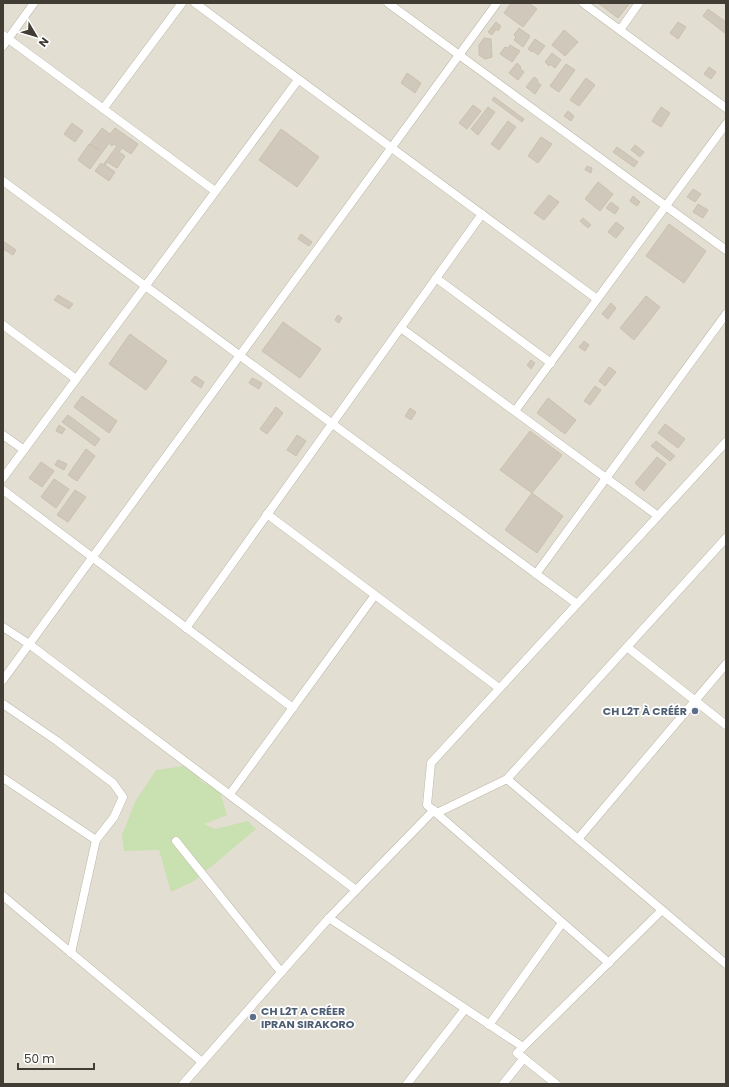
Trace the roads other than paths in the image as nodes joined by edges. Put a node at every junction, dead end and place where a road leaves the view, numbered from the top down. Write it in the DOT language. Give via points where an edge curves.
graph roads {
  1 [pos="34,3"];
  2 [pos="182,3"];
  3 [pos="195,3"];
  4 [pos="388,3"];
  5 [pos="497,3"];
  6 [pos="583,3"];
  7 [pos="639,3"];
  8 [pos="620,30"];
  9 [pos="5,40"];
  10 [pos="459,55"];
  11 [pos="298,80"];
  12 [pos="726,108"];
  13 [pos="104,109"];
  14 [pos="726,124"];
  15 [pos="392,148"];
  16 [pos="3,181"];
  17 [pos="215,191"];
  18 [pos="666,206"];
  19 [pos="482,214"];
  20 [pos="726,250"];
  21 [pos="436,278"];
  22 [pos="145,286"];
  23 [pos="598,299"];
  24 [pos="726,314"];
  25 [pos="3,325"];
  26 [pos="401,328"];
  27 [pos="240,356"];
  28 [pos="551,363"];
  29 [pos="76,379"];
  30 [pos="515,411"];
  31 [pos="332,424"];
  32 [pos="3,435"];
  33 [pos="726,442"];
  34 [pos="24,450"];
  35 [pos="606,477"];
  36 [pos="3,478"];
  37 [pos="3,490"];
  38 [pos="267,514"];
  39 [pos="658,516"];
  40 [pos="726,538"];
  41 [pos="92,558"];
  42 [pos="536,574"];
  43 [pos="375,595"];
  44 [pos="577,604"];
  45 [pos="3,627"];
  46 [pos="186,628"];
  47 [pos="29,644"];
  48 [pos="627,647"];
  49 [pos="726,664"];
  50 [pos="3,680"];
  51 [pos="499,688"];
  52 [pos="695,700"];
  53 [pos="3,704"];
  54 [pos="293,708"];
  55 [pos="726,725"];
  56 [pos="3,778"];
  57 [pos="507,779"];
  58 [pos="230,794"];
  59 [pos="436,812"];
  60 [pos="578,839"];
  61 [pos="96,840"];
  62 [pos="176,842"];
  63 [pos="356,890"];
  64 [pos="3,896"];
  65 [pos="662,910"];
  66 [pos="329,918"];
  67 [pos="562,923"];
  68 [pos="72,953"];
  69 [pos="609,963"];
  70 [pos="726,964"];
  71 [pos="281,972"];
  72 [pos="465,1009"];
  73 [pos="489,1025"];
  74 [pos="523,1048"];
  75 [pos="524,1058"];
  76 [pos="202,1062"];
  77 [pos="183,1084"];
  78 [pos="407,1084"];
  79 [pos="503,1084"];
  80 [pos="556,1084"];
  1 -- 9 [label="street"];
  2 -- 13 [label="street"];
  3 -- 11 [label="street"];
  4 -- 10 [label="street"];
  5 -- 10 [label="street"];
  6 -- 8 [label="street"];
  7 -- 8 [label="street"];
  8 -- 12 [label="street"];
  9 -- 13 [label="street"];
  10 -- 15 [label="street"];
  10 -- 18 [label="street"];
  11 -- 15 [label="street"];
  11 -- 17 [label="street"];
  13 -- 17 [label="street"];
  14 -- 18 [label="street"];
  15 -- 19 [label="street"];
  15 -- 27 [label="street"];
  16 -- 22 [label="street"];
  17 -- 22 [label="street"];
  18 -- 20 [label="street"];
  18 -- 23 [label="street"];
  19 -- 21 [label="street"];
  19 -- 23 [label="street"];
  21 -- 26 [label="street"];
  21 -- 28 [label="street"];
  22 -- 27 [label="street"];
  22 -- 29 [label="street"];
  23 -- 28 [label="street"];
  24 -- 35 [label="street"];
  25 -- 29 [label="street"];
  26 -- 30 [label="street"];
  26 -- 31 [label="street"];
  27 -- 31 [label="street"];
  27 -- 41 [label="street"];
  28 -- 30 [label="street"];
  29 -- 34 [label="street"];
  30 -- 35 [label="street"];
  31 -- 38 [label="street"];
  31 -- 42 [label="street"];
  32 -- 34 [label="street"];
  33 -- 39 [label="street"];
  34 -- 36 [label="street"];
  35 -- 39 [label="street"];
  35 -- 42 [label="street"];
  37 -- 41 [label="street"];
  38 -- 43 [label="street"];
  38 -- 46 [label="street"];
  39 -- 44 [label="street"];
  40 -- 48 [label="street"];
  41 -- 46 [label="street"];
  41 -- 47 [label="street"];
  42 -- 44 [label="street"];
  43 -- 51 [label="street"];
  43 -- 54 [label="street"];
  44 -- 51 [label="street"];
  45 -- 47 [label="street"];
  46 -- 54 [label="street"];
  47 -- 50 [label="street"];
  47 -- 58 [label="street"];
  48 -- 52 [label="street"];
  48 -- 57 [label="street"];
  49 -- 52 [label="street"];
  51 -- 59 [label="street" via="431,763 428,805"];
  52 -- 55 [label="street"];
  52 -- 60 [label="street"];
  53 -- 61 [label="street" via="113,783 123,797 114,817"];
  54 -- 58 [label="street"];
  56 -- 61 [label="street"];
  57 -- 59 [label="street"];
  57 -- 60 [label="street"];
  58 -- 63 [label="street"];
  59 -- 63 [label="street"];
  59 -- 67 [label="street"];
  60 -- 65 [label="street"];
  61 -- 68 [label="street"];
  62 -- 71 [label="street"];
  63 -- 66 [label="street"];
  64 -- 68 [label="street"];
  65 -- 69 [label="street"];
  65 -- 70 [label="street"];
  66 -- 71 [label="street"];
  66 -- 72 [label="street"];
  67 -- 69 [label="street"];
  67 -- 73 [label="street"];
  68 -- 76 [label="street"];
  69 -- 74 [label="street"];
  71 -- 76 [label="street"];
  72 -- 73 [label="street"];
  72 -- 78 [label="street"];
  73 -- 74 [label="street"];
  74 -- 75 [label="street" via="517,1053"];
  75 -- 79 [label="street"];
  75 -- 80 [label="street"];
  76 -- 77 [label="street"];
}
